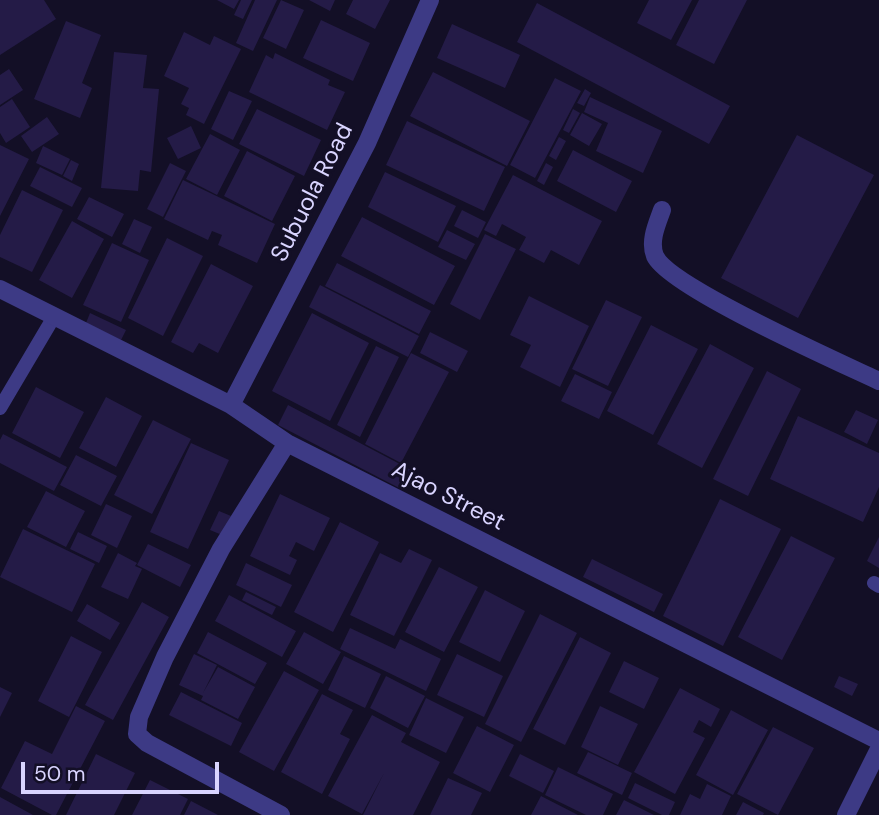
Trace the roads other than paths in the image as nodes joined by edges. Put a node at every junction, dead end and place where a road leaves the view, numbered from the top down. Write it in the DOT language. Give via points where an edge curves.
graph roads {
  1 [pos="430,0"];
  2 [pos="662,209"];
  3 [pos="0,289"];
  4 [pos="55,315"];
  5 [pos="879,381"];
  6 [pos="231,405"];
  7 [pos="0,408"];
  8 [pos="287,443"];
  9 [pos="879,741"];
  10 [pos="879,749"];
  11 [pos="281,815"];
  12 [pos="846,815"];
  1 -- 6 [label="street, Subuola Road" via="367,143"];
  2 -- 5 [label="street" via="653,236 655,257 671,274 705,296"];
  3 -- 4 [label="street, Ajao Street"];
  4 -- 6 [label="street, Ajao Street"];
  4 -- 7 [label="lane"];
  6 -- 8 [label="street, Ajao Street"];
  8 -- 9 [label="street, Ajao Street"];
  8 -- 11 [label="street" via="221,549 165,657 139,717 137,734"];
  10 -- 12 [label="street"];
}
